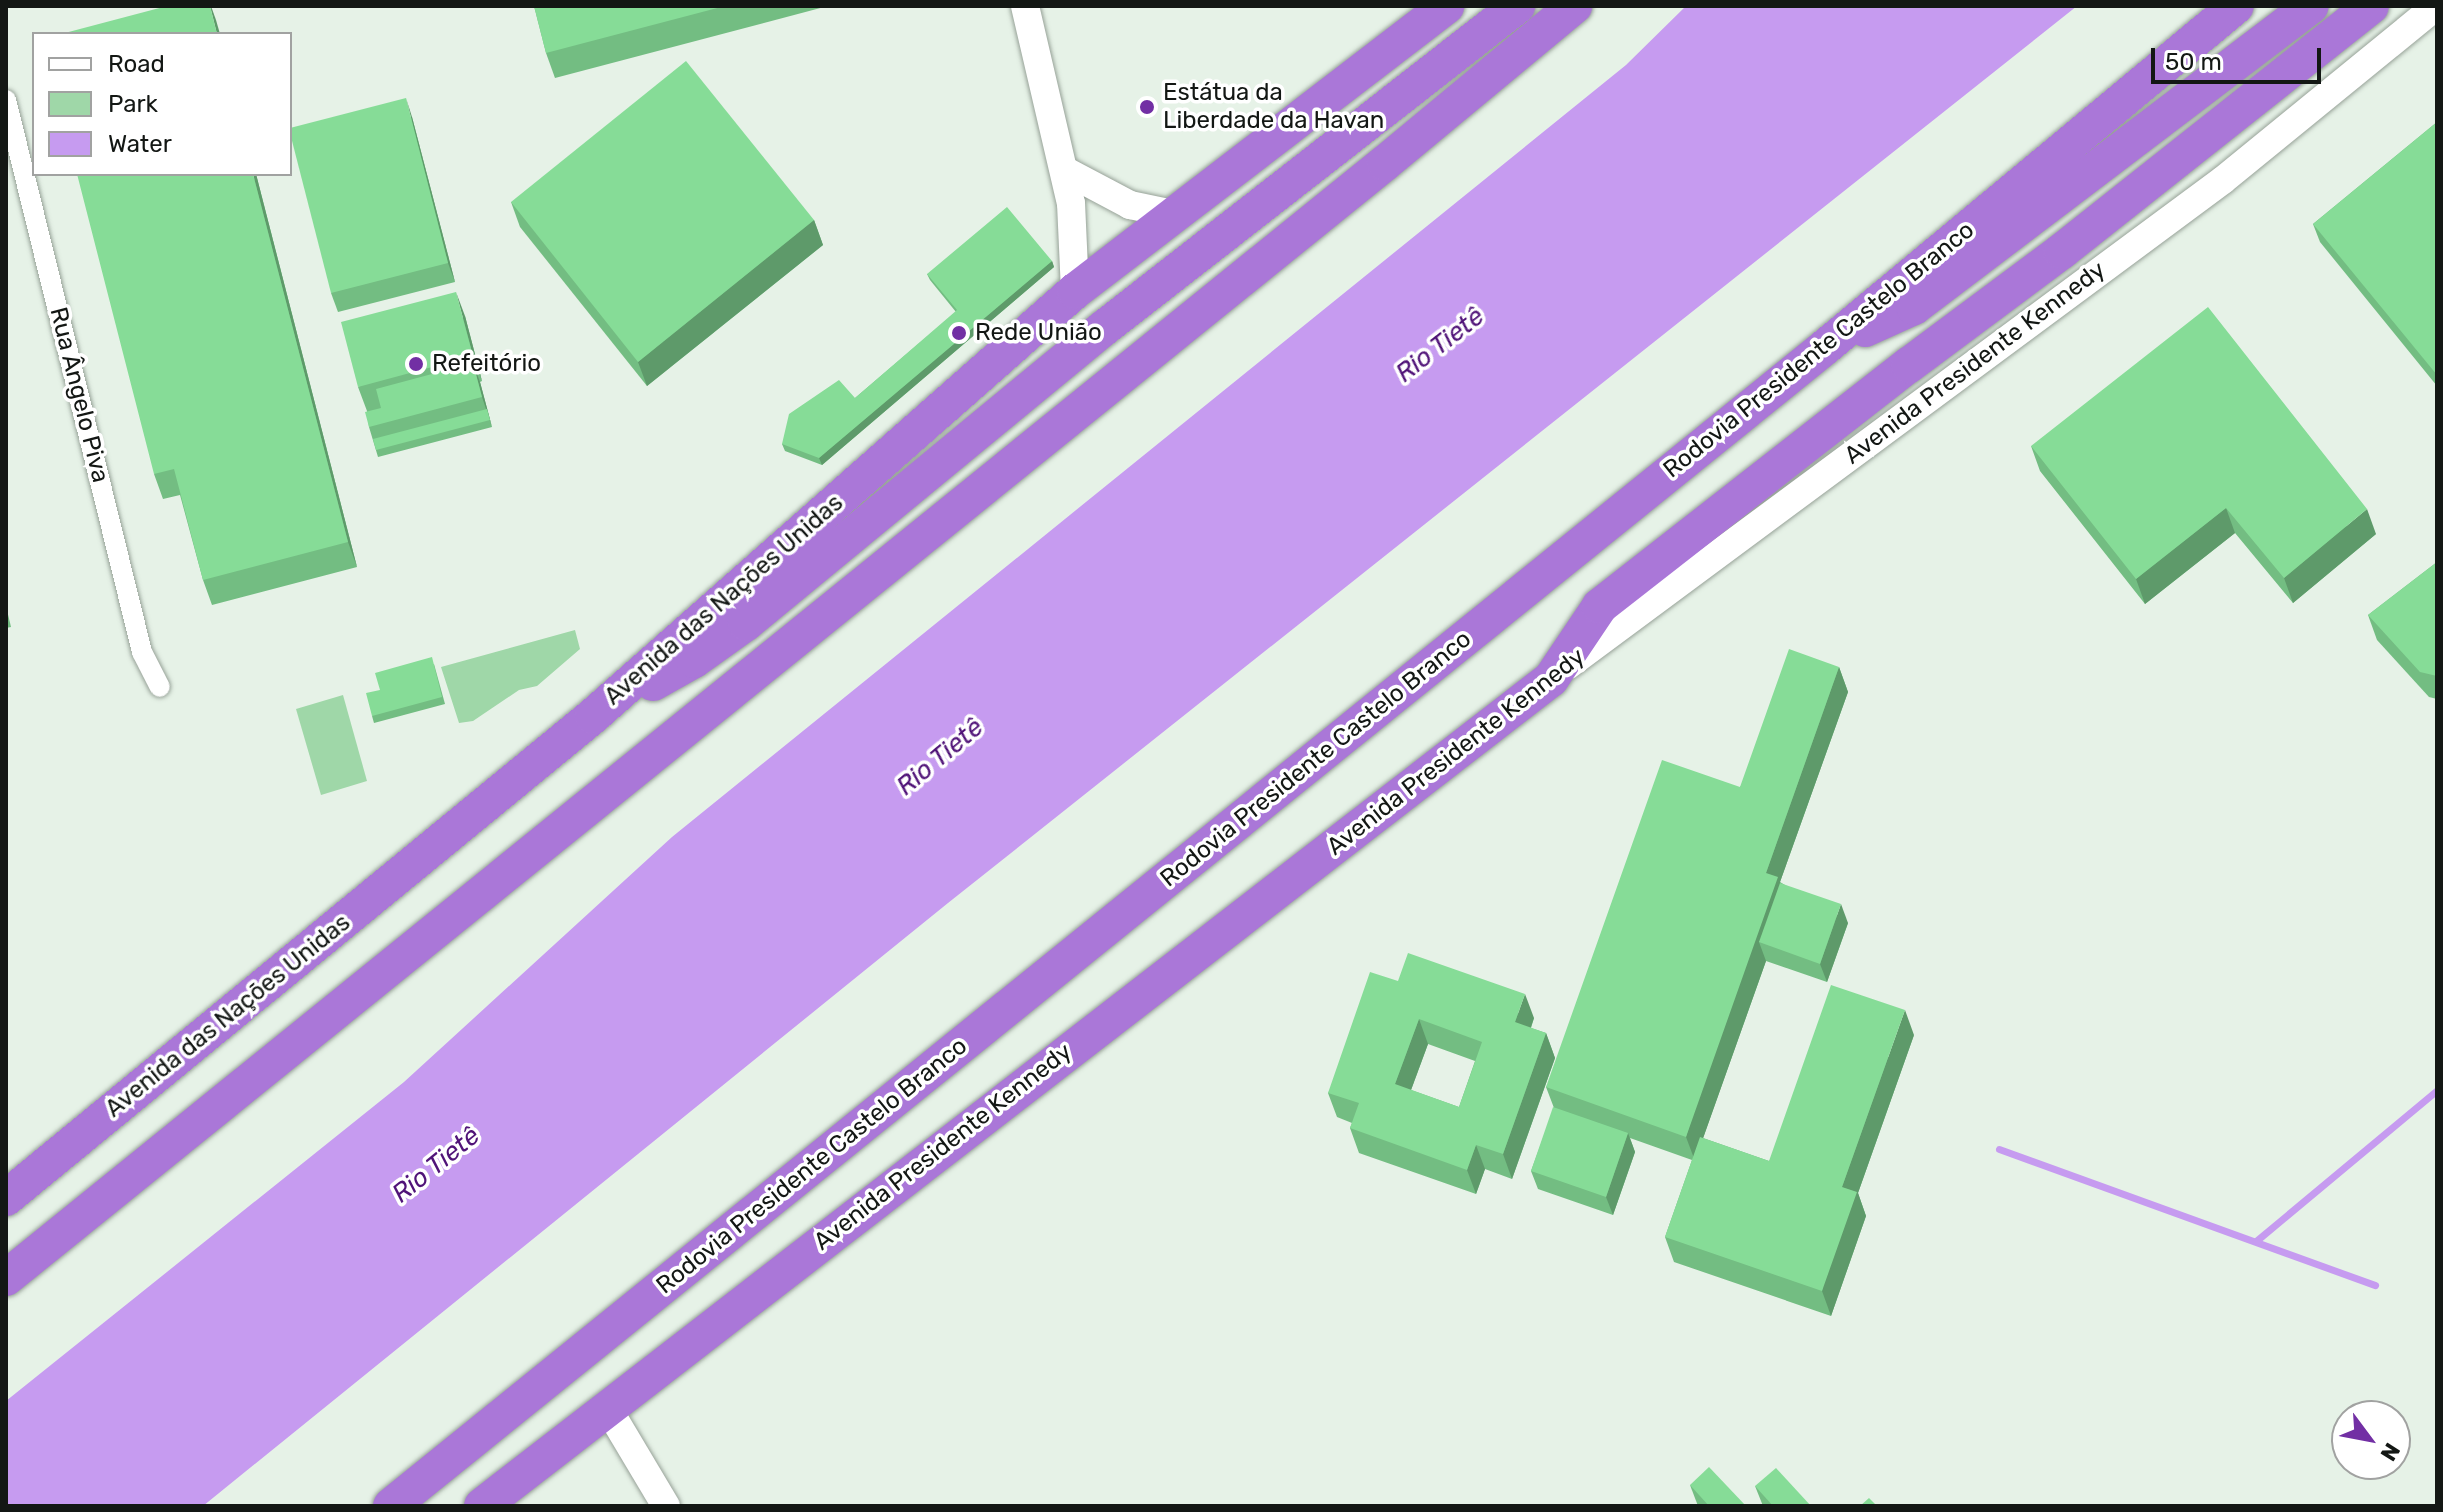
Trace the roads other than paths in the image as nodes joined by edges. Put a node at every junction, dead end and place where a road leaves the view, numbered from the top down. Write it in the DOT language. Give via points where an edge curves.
graph roads {
  1 [pos="1025,6"];
  2 [pos="1446,6"];
  3 [pos="1517,6"];
  4 [pos="1574,6"];
  5 [pos="2236,6"];
  6 [pos="2311,6"];
  7 [pos="2371,6"];
  8 [pos="2436,6"];
  9 [pos="6,100"];
  10 [pos="1064,170"];
  11 [pos="1173,214"];
  12 [pos="1075,291"];
  13 [pos="1824,348"];
  14 [pos="1551,679"];
  15 [pos="160,687"];
  16 [pos="593,716"];
  17 [pos="6,1198"];
  18 [pos="6,1278"];
  19 [pos="607,1407"];
  20 [pos="391,1506"];
  21 [pos="482,1506"];
  22 [pos="666,1506"];
  1 -- 10 [label="main road"];
  2 -- 11 [label="highway, Avenida das Nações Unidas"];
  3 -- 16 [label="highway" via="1104,328 746,623 694,660"];
  4 -- 18 [label="highway"];
  5 -- 13 [label="highway, Rodovia Presidente Castelo Branco"];
  6 -- 13 [label="highway" via="1914,307"];
  7 -- 14 [label="highway" via="1600,606"];
  8 -- 14 [label="main road, Avenida Presidente Kennedy" via="2223,180"];
  9 -- 15 [label="street, Rua Ângelo Piva" via="142,652"];
  10 -- 11 [label="main road" via="1130,205"];
  10 -- 12 [label="main road"];
  11 -- 12 [label="highway, Avenida das Nações Unidas"];
  12 -- 16 [label="highway, Avenida das Nações Unidas"];
  13 -- 20 [label="highway, Rodovia Presidente Castelo Branco"];
  14 -- 19 [label="highway, Avenida Presidente Kennedy"];
  16 -- 17 [label="highway, Avenida das Nações Unidas"];
  19 -- 21 [label="highway, Avenida Presidente Kennedy"];
  19 -- 22 [label="main road"];
}
